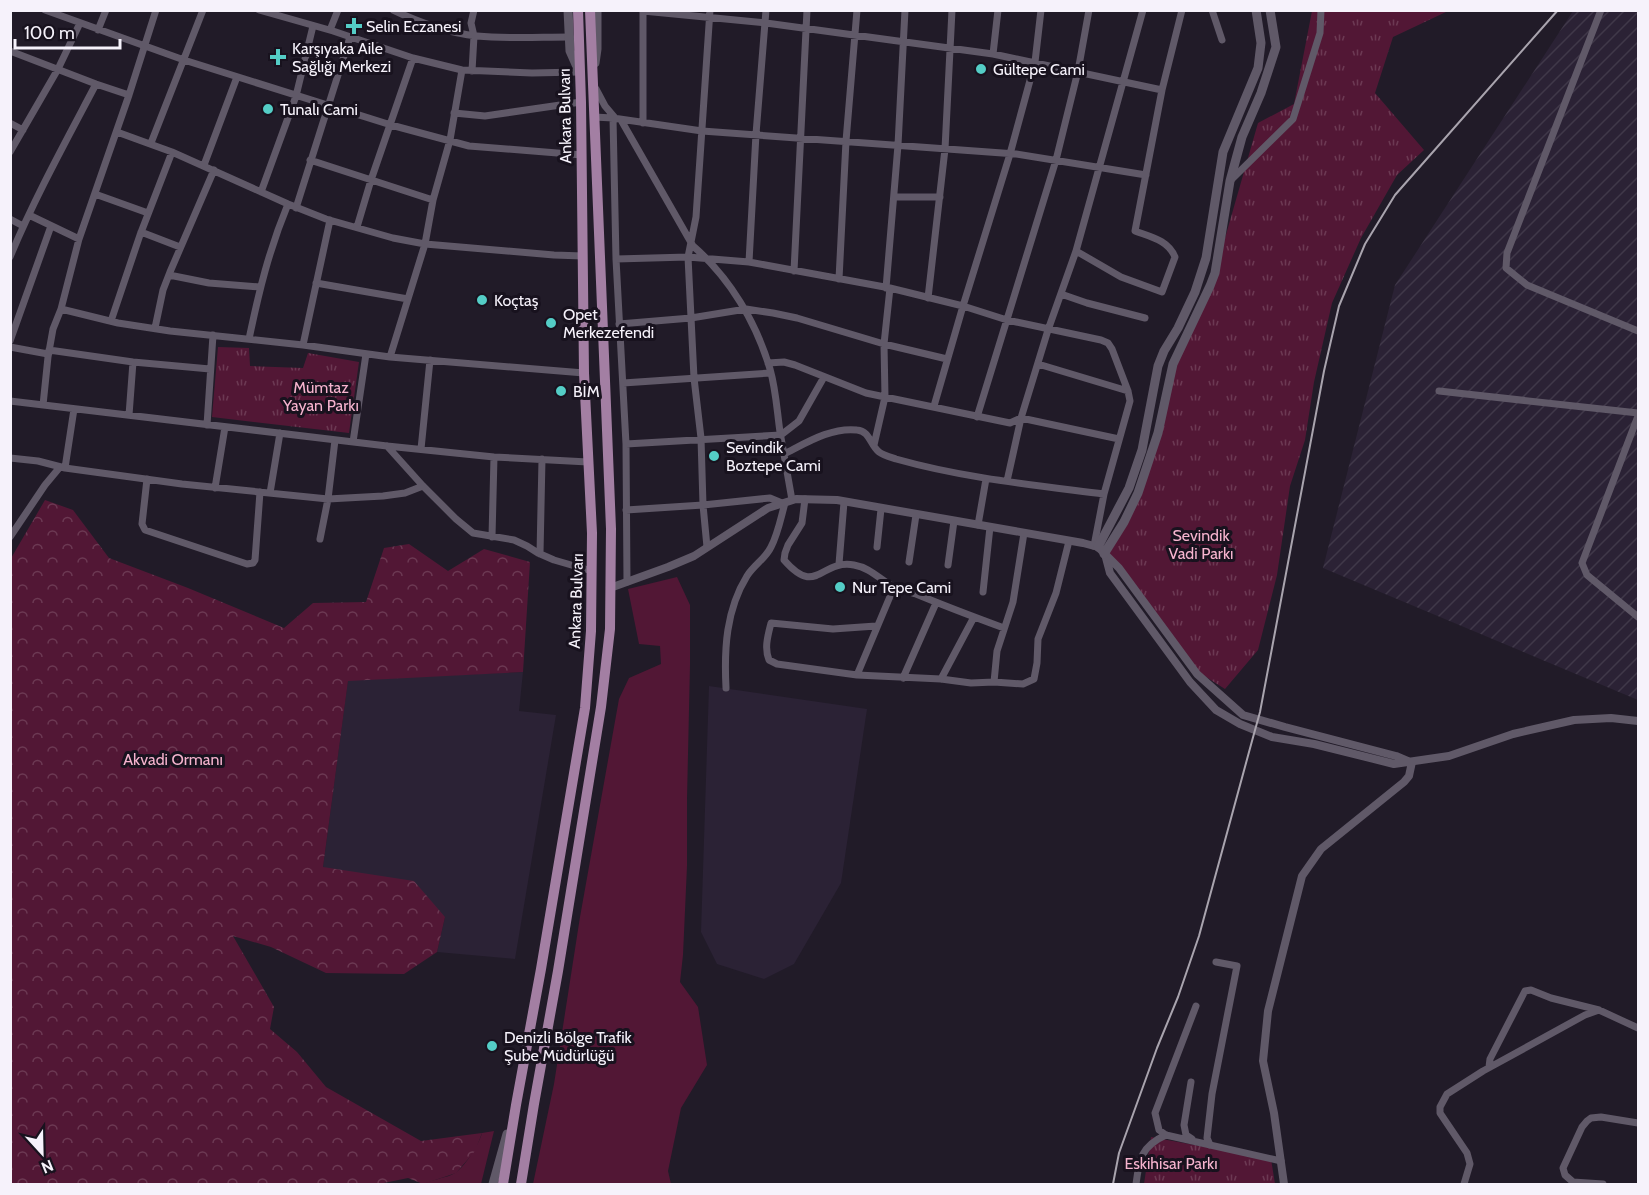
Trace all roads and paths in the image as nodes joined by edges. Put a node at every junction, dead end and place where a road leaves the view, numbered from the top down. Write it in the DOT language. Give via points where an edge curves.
graph roads {
  1 [pos="106,10"];
  2 [pos="156,10"];
  3 [pos="202,10"];
  4 [pos="259,10"];
  5 [pos="291,10"];
  6 [pos="338,10"];
  7 [pos="393,10"];
  8 [pos="474,10"];
  9 [pos="568,10"];
  10 [pos="578,10"];
  11 [pos="590,10"];
  12 [pos="597,10"];
  13 [pos="766,10"];
  14 [pos="807,10"];
  15 [pos="857,10"];
  16 [pos="905,10"];
  17 [pos="952,10"];
  18 [pos="998,10"];
  19 [pos="1041,10"];
  20 [pos="1089,10"];
  21 [pos="1143,10"];
  22 [pos="1182,10"];
  23 [pos="1212,10"];
  24 [pos="1256,10"];
  25 [pos="1270,10"];
  26 [pos="1320,10"];
  27 [pos="1601,10"];
  28 [pos="48,11"];
  29 [pos="644,11"];
  30 [pos="710,14"];
  31 [pos="288,18"];
  32 [pos="80,23"];
  33 [pos="766,23"];
  34 [pos="313,26"];
  35 [pos="806,29"];
  36 [pos="98,30"];
  37 [pos="330,30"];
  38 [pos="856,34"];
  39 [pos="474,36"];
  40 [pos="350,37"];
  41 [pos="570,37"];
  42 [pos="903,40"];
  43 [pos="1222,40"];
  44 [pos="144,47"];
  45 [pos="951,48"];
  46 [pos="10,51"];
  47 [pos="993,54"];
  48 [pos="413,58"];
  49 [pos="183,60"];
  50 [pos="1035,62"];
  51 [pos="58,69"];
  52 [pos="462,70"];
  53 [pos="472,71"];
  54 [pos="1078,71"];
  55 [pos="579,72"];
  56 [pos="237,77"];
  57 [pos="593,83"];
  58 [pos="1123,83"];
  59 [pos="96,84"];
  60 [pos="1162,90"];
  61 [pos="129,95"];
  62 [pos="296,96"];
  63 [pos="581,102"];
  64 [pos="329,105"];
  65 [pos="454,113"];
  66 [pos="594,117"];
  67 [pos="617,119"];
  68 [pos="10,123"];
  69 [pos="643,123"];
  70 [pos="391,125"];
  71 [pos="23,130"];
  72 [pos="702,130"];
  73 [pos="117,132"];
  74 [pos="756,134"];
  75 [pos="799,137"];
  76 [pos="450,140"];
  77 [pos="846,141"];
  78 [pos="151,143"];
  79 [pos="898,145"];
  80 [pos="945,149"];
  81 [pos="10,152"];
  82 [pos="172,152"];
  83 [pos="1010,154"];
  84 [pos="582,155"];
  85 [pos="310,160"];
  86 [pos="1056,160"];
  87 [pos="204,165"];
  88 [pos="1100,167"];
  89 [pos="214,170"];
  90 [pos="1146,175"];
  91 [pos="371,180"];
  92 [pos="1230,180"];
  93 [pos="261,192"];
  94 [pos="95,194"];
  95 [pos="894,197"];
  96 [pos="940,197"];
  97 [pos="433,200"];
  98 [pos="288,204"];
  99 [pos="296,208"];
  100 [pos="148,213"];
  101 [pos="29,215"];
  102 [pos="10,219"];
  103 [pos="330,220"];
  104 [pos="23,226"];
  105 [pos="51,226"];
  106 [pos="357,227"];
  107 [pos="141,232"];
  108 [pos="79,239"];
  109 [pos="691,243"];
  110 [pos="425,244"];
  111 [pos="180,247"];
  112 [pos="1076,251"];
  113 [pos="583,256"];
  114 [pos="10,257"];
  115 [pos="688,257"];
  116 [pos="616,259"];
  117 [pos="708,259"];
  118 [pos="749,262"];
  119 [pos="794,271"];
  120 [pos="169,275"];
  121 [pos="839,279"];
  122 [pos="316,283"];
  123 [pos="260,287"];
  124 [pos="888,288"];
  125 [pos="1061,294"];
  126 [pos="928,298"];
  127 [pos="408,299"];
  128 [pos="963,306"];
  129 [pos="61,309"];
  130 [pos="746,309"];
  131 [pos="691,318"];
  132 [pos="1144,318"];
  133 [pos="1007,320"];
  134 [pos="111,321"];
  135 [pos="619,324"];
  136 [pos="155,328"];
  137 [pos="1048,330"];
  138 [pos="1638,331"];
  139 [pos="213,335"];
  140 [pos="249,339"];
  141 [pos="10,341"];
  142 [pos="884,344"];
  143 [pos="303,345"];
  144 [pos="10,347"];
  145 [pos="49,352"];
  146 [pos="366,354"];
  147 [pos="390,357"];
  148 [pos="947,359"];
  149 [pos="430,360"];
  150 [pos="133,362"];
  151 [pos="768,363"];
  152 [pos="1038,364"];
  153 [pos="210,369"];
  154 [pos="585,373"];
  155 [pos="771,373"];
  156 [pos="824,377"];
  157 [pos="693,378"];
  158 [pos="623,383"];
  159 [pos="1128,391"];
  160 [pos="1439,391"];
  161 [pos="885,397"];
  162 [pos="10,401"];
  163 [pos="43,405"];
  164 [pos="934,406"];
  165 [pos="74,409"];
  166 [pos="1638,414"];
  167 [pos="129,415"];
  168 [pos="977,417"];
  169 [pos="1021,418"];
  170 [pos="207,424"];
  171 [pos="225,427"];
  172 [pos="1635,432"];
  173 [pos="280,433"];
  174 [pos="781,435"];
  175 [pos="701,438"];
  176 [pos="1119,439"];
  177 [pos="335,440"];
  178 [pos="353,442"];
  179 [pos="626,444"];
  180 [pos="874,445"];
  181 [pos="387,446"];
  182 [pos="421,449"];
  183 [pos="784,454"];
  184 [pos="494,457"];
  185 [pos="10,458"];
  186 [pos="542,459"];
  187 [pos="588,462"];
  188 [pos="62,468"];
  189 [pos="147,479"];
  190 [pos="986,479"];
  191 [pos="1007,482"];
  192 [pos="423,486"];
  193 [pos="215,488"];
  194 [pos="260,492"];
  195 [pos="270,493"];
  196 [pos="1104,494"];
  197 [pos="328,499"];
  198 [pos="805,499"];
  199 [pos="786,502"];
  200 [pos="843,502"];
  201 [pos="703,505"];
  202 [pos="881,509"];
  203 [pos="626,510"];
  204 [pos="915,514"];
  205 [pos="954,521"];
  206 [pos="978,525"];
  207 [pos="990,527"];
  208 [pos="1024,533"];
  209 [pos="10,537"];
  210 [pos="492,537"];
  211 [pos="320,538"];
  212 [pos="1069,541"];
  213 [pos="707,547"];
  214 [pos="877,547"];
  215 [pos="1099,549"];
  216 [pos="540,554"];
  217 [pos="909,562"];
  218 [pos="839,564"];
  219 [pos="948,565"];
  220 [pos="592,572"];
  221 [pos="627,582"];
  222 [pos="894,586"];
  223 [pos="610,588"];
  224 [pos="983,592"];
  225 [pos="936,603"];
  226 [pos="974,617"];
  227 [pos="1638,617"];
  228 [pos="876,626"];
  229 [pos="1004,628"];
  230 [pos="857,675"];
  231 [pos="903,678"];
  232 [pos="941,679"];
  233 [pos="994,682"];
  234 [pos="726,688"];
  235 [pos="1638,721"];
  236 [pos="1411,762"];
  237 [pos="1216,962"];
  238 [pos="1196,1006"];
  239 [pos="1599,1010"];
  240 [pos="1638,1028"];
  241 [pos="1489,1067"];
  242 [pos="1191,1082"];
  243 [pos="516,1106"];
  244 [pos="1638,1123"];
  245 [pos="1166,1135"];
  246 [pos="1197,1142"];
  247 [pos="1210,1145"];
  248 [pos="1281,1161"];
  249 [pos="493,1185"];
  250 [pos="503,1185"];
  251 [pos="521,1185"];
  252 [pos="1136,1185"];
  253 [pos="1284,1185"];
  254 [pos="1464,1185"];
  255 [pos="1603,1185"];
  1 -- 36 [label="street"];
  2 -- 44 [label="street"];
  3 -- 49 [label="street"];
  4 -- 31 [label="street"];
  5 -- 31 [label="street"];
  6 -- 37 [label="street"];
  7 -- 39 [label="street"];
  8 -- 39 [label="street"];
  9 -- 41 [label="main road"];
  10 -- 55 [label="main road, Ankara Bulvarı"];
  11 -- 57 [label="main road, Ankara Bulvarı"];
  12 -- 57 [label="main road"];
  13 -- 33 [label="street"];
  14 -- 35 [label="street"];
  15 -- 38 [label="street"];
  16 -- 42 [label="street"];
  17 -- 45 [label="street"];
  18 -- 47 [label="street"];
  19 -- 50 [label="street"];
  20 -- 54 [label="street"];
  21 -- 58 [label="street"];
  22 -- 60 [label="street"];
  23 -- 43 [label="street"];
  24 -- 215 [label="main road" via="1262,43 1258,68 1223,152 1204,266 1192,300 1158,366 1142,450 1129,488"];
  25 -- 92 [label="main road" via="1276,47"];
  26 -- 92 [label="street" via="1320,33 1293,119"];
  27 -- 138 [label="street" via="1507,253 1506,268 1527,285"];
  28 -- 32 [label="street"];
  29 -- 30 [label="street"];
  29 -- 69 [label="street"];
  30 -- 33 [label="street"];
  30 -- 72 [label="street"];
  31 -- 34 [label="street"];
  32 -- 36 [label="street"];
  32 -- 51 [label="street"];
  33 -- 35 [label="street"];
  33 -- 74 [label="street"];
  34 -- 37 [label="street"];
  34 -- 62 [label="street"];
  35 -- 38 [label="street"];
  35 -- 75 [label="street"];
  36 -- 44 [label="street"];
  37 -- 40 [label="street"];
  38 -- 42 [label="street"];
  38 -- 77 [label="street"];
  39 -- 41 [label="street"];
  39 -- 53 [label="street"];
  40 -- 48 [label="street"];
  40 -- 64 [label="street"];
  41 -- 55 [label="main road" via="570,51"];
  42 -- 45 [label="street"];
  42 -- 79 [label="street"];
  44 -- 49 [label="street"];
  44 -- 61 [label="street"];
  45 -- 47 [label="street"];
  45 -- 80 [label="street"];
  46 -- 51 [label="street"];
  47 -- 50 [label="street"];
  48 -- 52 [label="street"];
  48 -- 70 [label="street"];
  49 -- 56 [label="street"];
  49 -- 78 [label="street"];
  50 -- 54 [label="street"];
  50 -- 83 [label="street"];
  51 -- 59 [label="street"];
  51 -- 71 [label="street"];
  52 -- 53 [label="street"];
  52 -- 65 [label="street"];
  53 -- 55 [label="street"];
  54 -- 58 [label="street"];
  54 -- 86 [label="street"];
  55 -- 63 [label="main road, Ankara Bulvarı"];
  56 -- 62 [label="street"];
  56 -- 87 [label="street"];
  57 -- 66 [label="main road, Ankara Bulvarı"];
  57 -- 67 [label="street, Ankara Bulvarı"];
  58 -- 60 [label="street"];
  58 -- 88 [label="street"];
  59 -- 61 [label="street"];
  59 -- 101 [label="street"];
  60 -- 90 [label="street"];
  61 -- 73 [label="street"];
  62 -- 64 [label="street"];
  62 -- 93 [label="street"];
  63 -- 65 [label="street" via="485,116"];
  63 -- 84 [label="main road, Ankara Bulvarı"];
  64 -- 70 [label="street"];
  64 -- 85 [label="street"];
  65 -- 76 [label="street"];
  66 -- 67 [label="street"];
  66 -- 223 [label="main road, Ankara Bulvarı" via="611,529"];
  67 -- 69 [label="street"];
  67 -- 109 [label="street, Ankara Bulvarı"];
  67 -- 116 [label="street"];
  68 -- 71 [label="street"];
  69 -- 72 [label="street"];
  70 -- 76 [label="street"];
  70 -- 91 [label="street"];
  71 -- 81 [label="street"];
  72 -- 74 [label="street"];
  72 -- 109 [label="street"];
  73 -- 78 [label="street"];
  73 -- 94 [label="street"];
  74 -- 75 [label="street"];
  74 -- 118 [label="street"];
  75 -- 77 [label="street"];
  75 -- 119 [label="street"];
  76 -- 84 [label="street" via="479,147"];
  76 -- 97 [label="street"];
  77 -- 79 [label="street"];
  77 -- 121 [label="street"];
  78 -- 82 [label="street"];
  79 -- 80 [label="street"];
  79 -- 95 [label="street"];
  80 -- 83 [label="street"];
  80 -- 96 [label="street"];
  82 -- 87 [label="street"];
  82 -- 100 [label="street"];
  83 -- 86 [label="street"];
  83 -- 128 [label="street"];
  84 -- 113 [label="main road, Ankara Bulvarı"];
  85 -- 91 [label="street"];
  85 -- 99 [label="street"];
  86 -- 88 [label="street"];
  86 -- 133 [label="street"];
  87 -- 89 [label="street"];
  88 -- 90 [label="street"];
  88 -- 112 [label="street"];
  89 -- 93 [label="street"];
  89 -- 111 [label="street"];
  90 -- 112 [label="street" via="1135,231 1166,243 1171,249 1174,257 1162,292 1121,277"];
  91 -- 97 [label="street"];
  91 -- 106 [label="street"];
  92 -- 215 [label="main road" via="1215,273 1173,364 1158,433 1138,493 1124,522"];
  93 -- 98 [label="street"];
  94 -- 100 [label="street"];
  94 -- 108 [label="street"];
  95 -- 96 [label="street"];
  95 -- 124 [label="street"];
  96 -- 126 [label="street"];
  97 -- 110 [label="street"];
  98 -- 99 [label="street"];
  98 -- 123 [label="street"];
  99 -- 103 [label="street"];
  100 -- 107 [label="street"];
  101 -- 104 [label="street"];
  101 -- 105 [label="street"];
  102 -- 104 [label="street"];
  103 -- 106 [label="street"];
  103 -- 122 [label="street"];
  104 -- 114 [label="street"];
  105 -- 108 [label="street"];
  105 -- 141 [label="street"];
  106 -- 110 [label="street"];
  107 -- 111 [label="street"];
  107 -- 134 [label="street"];
  108 -- 129 [label="street"];
  109 -- 115 [label="street"];
  109 -- 117 [label="street, Ankara Bulvarı"];
  110 -- 113 [label="street"];
  110 -- 127 [label="street"];
  111 -- 120 [label="street"];
  112 -- 125 [label="street"];
  113 -- 154 [label="main road, Ankara Bulvarı"];
  115 -- 116 [label="street"];
  115 -- 117 [label="street"];
  115 -- 131 [label="street"];
  116 -- 135 [label="street"];
  117 -- 118 [label="street"];
  117 -- 130 [label="street, Ankara Bulvarı"];
  118 -- 119 [label="street"];
  119 -- 121 [label="street"];
  120 -- 123 [label="street"];
  120 -- 136 [label="street"];
  121 -- 124 [label="street"];
  122 -- 127 [label="street"];
  122 -- 143 [label="street"];
  123 -- 140 [label="street"];
  124 -- 126 [label="street"];
  124 -- 142 [label="street"];
  125 -- 132 [label="street"];
  125 -- 137 [label="street"];
  126 -- 128 [label="street"];
  127 -- 147 [label="street"];
  128 -- 133 [label="street"];
  128 -- 148 [label="street"];
  129 -- 134 [label="street"];
  129 -- 145 [label="street"];
  130 -- 131 [label="street"];
  130 -- 142 [label="street" via="797,318"];
  130 -- 151 [label="street, Ankara Bulvarı"];
  131 -- 135 [label="street"];
  131 -- 157 [label="street"];
  133 -- 137 [label="street"];
  133 -- 168 [label="street"];
  134 -- 136 [label="street"];
  135 -- 158 [label="street"];
  136 -- 139 [label="street"];
  137 -- 152 [label="street"];
  137 -- 159 [label="street" via="1108,343"];
  139 -- 140 [label="street"];
  139 -- 153 [label="street"];
  140 -- 143 [label="street"];
  142 -- 148 [label="street"];
  142 -- 161 [label="street"];
  143 -- 146 [label="street"];
  144 -- 145 [label="street"];
  145 -- 150 [label="street"];
  145 -- 163 [label="street"];
  146 -- 147 [label="street"];
  146 -- 178 [label="street"];
  147 -- 149 [label="street"];
  148 -- 164 [label="street"];
  149 -- 154 [label="street"];
  149 -- 182 [label="street"];
  150 -- 153 [label="street"];
  150 -- 167 [label="street"];
  151 -- 155 [label="street, Ankara Bulvarı"];
  151 -- 156 [label="street" via="784,362"];
  152 -- 159 [label="street"];
  152 -- 169 [label="street"];
  153 -- 170 [label="street"];
  154 -- 187 [label="main road, Ankara Bulvarı"];
  155 -- 157 [label="street"];
  155 -- 174 [label="street, Ankara Bulvarı"];
  156 -- 161 [label="street"];
  156 -- 174 [label="street" via="799,421"];
  157 -- 158 [label="street"];
  157 -- 175 [label="street"];
  158 -- 179 [label="street"];
  159 -- 176 [label="street" via="1130,401"];
  160 -- 166 [label="street"];
  161 -- 164 [label="street"];
  161 -- 180 [label="street"];
  162 -- 163 [label="street"];
  163 -- 165 [label="street"];
  164 -- 168 [label="street"];
  165 -- 167 [label="street"];
  165 -- 188 [label="street"];
  166 -- 172 [label="street"];
  167 -- 170 [label="street"];
  168 -- 169 [label="street" via="1010,423"];
  169 -- 176 [label="street"];
  169 -- 191 [label="street"];
  170 -- 171 [label="street"];
  171 -- 173 [label="street"];
  171 -- 193 [label="street"];
  172 -- 227 [label="street" via="1582,563 1587,575"];
  173 -- 177 [label="street"];
  173 -- 195 [label="street"];
  174 -- 175 [label="street"];
  174 -- 183 [label="street, Ankara Bulvarı"];
  175 -- 179 [label="street"];
  175 -- 201 [label="street"];
  176 -- 196 [label="street"];
  177 -- 178 [label="street"];
  177 -- 197 [label="street"];
  178 -- 181 [label="street"];
  179 -- 203 [label="street"];
  180 -- 183 [label="street" via="865,433 844,430 825,434"];
  180 -- 190 [label="street" via="878,452 890,457"];
  181 -- 182 [label="street"];
  181 -- 192 [label="street"];
  182 -- 184 [label="street"];
  183 -- 199 [label="street, Ankara Bulvarı"];
  184 -- 186 [label="street"];
  184 -- 210 [label="street"];
  185 -- 188 [label="street"];
  186 -- 187 [label="street"];
  186 -- 216 [label="street"];
  187 -- 220 [label="main road, Ankara Bulvarı"];
  188 -- 189 [label="street"];
  188 -- 209 [label="street" via="45,485"];
  189 -- 193 [label="street"];
  189 -- 194 [label="street" via="142,524 145,530 247,564 255,560"];
  190 -- 191 [label="street"];
  190 -- 206 [label="street"];
  191 -- 196 [label="street"];
  192 -- 197 [label="street" via="405,493"];
  192 -- 210 [label="street" via="473,533"];
  193 -- 194 [label="street"];
  194 -- 195 [label="street"];
  195 -- 197 [label="street"];
  196 -- 215 [label="street"];
  197 -- 211 [label="street"];
  198 -- 199 [label="street"];
  198 -- 200 [label="street"];
  198 -- 218 [label="street" via="802,523 784,553 784,560 805,577"];
  199 -- 201 [label="street" via="770,498"];
  199 -- 213 [label="street" via="768,508"];
  199 -- 234 [label="street" via="771,547 747,576 731,613 726,640"];
  200 -- 202 [label="street"];
  200 -- 218 [label="street"];
  201 -- 203 [label="street"];
  201 -- 213 [label="street"];
  202 -- 204 [label="street"];
  202 -- 214 [label="street"];
  203 -- 221 [label="street"];
  204 -- 205 [label="street"];
  204 -- 217 [label="street"];
  205 -- 206 [label="street"];
  205 -- 219 [label="street"];
  206 -- 207 [label="street"];
  207 -- 208 [label="street"];
  207 -- 224 [label="street"];
  208 -- 212 [label="street"];
  208 -- 229 [label="street"];
  210 -- 216 [label="street" via="514,540"];
  212 -- 215 [label="street"];
  212 -- 233 [label="street" via="1056,593 1038,639 1034,679 1023,684"];
  213 -- 221 [label="street" via="694,556"];
  215 -- 236 [label="street" via="1119,568 1197,674 1243,714"];
  215 -- 236 [label="street" via="1110,573 1190,682 1216,710 1272,736 1394,764"];
  216 -- 220 [label="street"];
  218 -- 222 [label="street" via="868,569"];
  220 -- 243 [label="main road, Ankara Bulvarı" via="585,708"];
  221 -- 223 [label="street"];
  222 -- 225 [label="street"];
  222 -- 228 [label="street"];
  223 -- 251 [label="main road, Ankara Bulvarı" via="610,629 601,707"];
  225 -- 226 [label="street"];
  225 -- 231 [label="street"];
  226 -- 229 [label="street"];
  226 -- 232 [label="street"];
  228 -- 230 [label="street"];
  228 -- 230 [label="street" via="833,629 771,623 767,640 769,660"];
  229 -- 233 [label="street"];
  230 -- 231 [label="street"];
  231 -- 232 [label="street"];
  232 -- 233 [label="street"];
  235 -- 236 [label="street" via="1574,720 1513,734 1449,756"];
  236 -- 248 [label="street" via="1404,782 1321,849 1302,876 1268,1011 1263,1061"];
  237 -- 247 [label="street" via="1237,966 1212,1094"];
  238 -- 245 [label="street" via="1155,1113 1159,1130"];
  239 -- 240 [label="street"];
  239 -- 241 [label="street"];
  239 -- 241 [label="street" via="1525,991"];
  241 -- 254 [label="street" via="1447,1094 1440,1107 1440,1113 1467,1153 1470,1164"];
  242 -- 246 [label="street" via="1184,1125 1186,1135"];
  243 -- 249 [label="main road"];
  243 -- 250 [label="main road, Ankara Bulvarı"];
  244 -- 255 [label="street" via="1601,1117 1591,1118 1582,1127 1563,1168 1564,1175 1573,1182"];
  245 -- 246 [label="street"];
  245 -- 252 [label="street" via="1153,1141 1143,1153"];
  246 -- 247 [label="street"];
  247 -- 248 [label="street"];
  248 -- 253 [label="street"];
}
